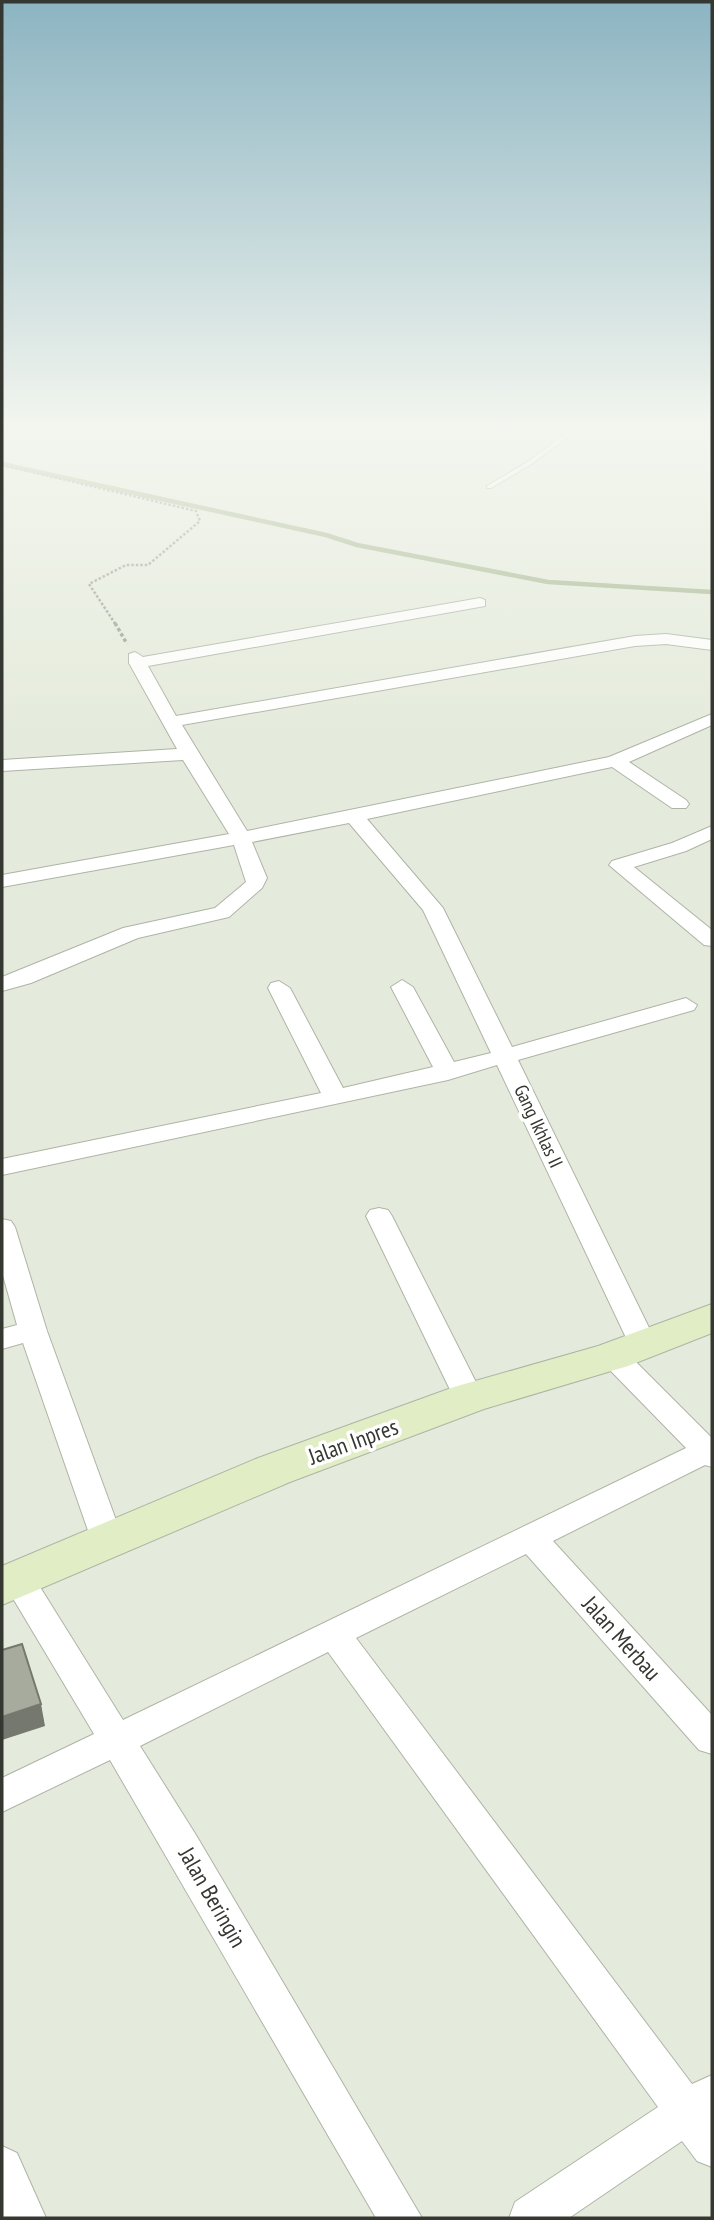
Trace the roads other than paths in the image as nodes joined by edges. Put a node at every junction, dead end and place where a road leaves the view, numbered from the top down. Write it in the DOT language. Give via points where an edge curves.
graph roads {
  1 [pos="480,603"];
  2 [pos="712,645"];
  3 [pos="416,659"];
  4 [pos="432,678"];
  5 [pos="712,719"];
  6 [pos="170,722"];
  7 [pos="188,754"];
  8 [pos="615,761"];
  9 [pos="2,766"];
  10 [pos="680,804"];
  11 [pos="354,816"];
  12 [pos="712,832"];
  13 [pos="240,838"];
  14 [pos="2,881"];
  15 [pos="712,940"];
  16 [pos="2,984"];
  17 [pos="402,987"];
  18 [pos="279,988"];
  19 [pos="686,1005"];
  20 [pos="506,1057"];
  21 [pos="448,1073"];
  22 [pos="335,1097"];
  23 [pos="2,1167"];
  24 [pos="379,1216"];
  25 [pos="2,1227"];
  26 [pos="712,1318"];
  27 [pos="33,1331"];
  28 [pos="2,1339"];
  29 [pos="628,1350"];
  30 [pos="469,1398"];
  31 [pos="709,1453"];
  32 [pos="530,1537"];
  33 [pos="108,1542"];
  34 [pos="10,1583"];
  35 [pos="333,1633"];
  36 [pos="117,1738"];
  37 [pos="712,1739"];
  38 [pos="2,1796"];
  39 [pos="704,2118"];
  40 [pos="2,2168"];
  41 [pos="24,2218"];
  42 [pos="400,2218"];
  43 [pos="531,2218"];
  1 -- 6 [label="street" via="133,655"];
  2 -- 4 [label="street" via="666,639 635,641"];
  3 -- 4 [label="street"];
  4 -- 6 [label="street"];
  5 -- 8 [label="street"];
  6 -- 7 [label="street"];
  7 -- 9 [label="street"];
  7 -- 13 [label="street"];
  8 -- 10 [label="street"];
  8 -- 11 [label="street"];
  11 -- 13 [label="street"];
  11 -- 20 [label="street, Gang Ikhlas II" via="429,904"];
  12 -- 15 [label="street" via="619,865"];
  13 -- 14 [label="street"];
  13 -- 16 [label="street" via="257,878 226,910 131,933"];
  17 -- 21 [label="street"];
  18 -- 22 [label="street"];
  19 -- 20 [label="street"];
  20 -- 21 [label="street"];
  20 -- 29 [label="street, Gang Ikhlas II"];
  21 -- 22 [label="street"];
  22 -- 23 [label="street"];
  24 -- 30 [label="street"];
  25 -- 27 [label="street"];
  26 -- 29 [label="main road, Jalan Inpres"];
  27 -- 28 [label="street"];
  27 -- 33 [label="street"];
  29 -- 30 [label="main road, Jalan Inpres"];
  29 -- 31 [label="street, Gang Ikhlas II"];
  30 -- 33 [label="main road, Jalan Inpres" via="274,1470"];
  31 -- 32 [label="street"];
  32 -- 35 [label="street"];
  32 -- 37 [label="street, Jalan Merbau"];
  33 -- 34 [label="main road, Jalan Inpres"];
  34 -- 36 [label="street, Jalan Beringin"];
  35 -- 36 [label="street"];
  35 -- 39 [label="street"];
  36 -- 38 [label="street"];
  36 -- 42 [label="street, Jalan Beringin"];
  39 -- 43 [label="street"];
  40 -- 41 [label="street"];
}
